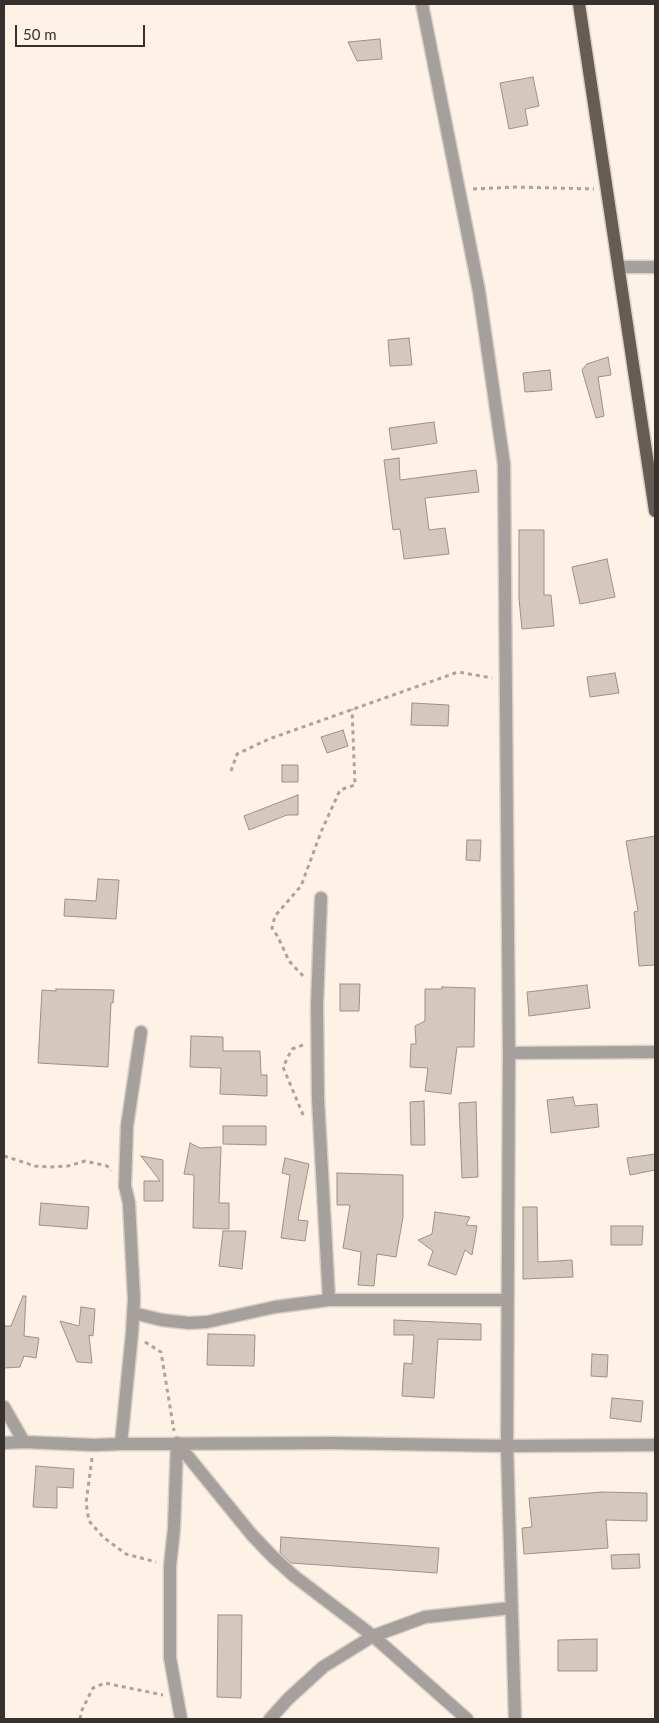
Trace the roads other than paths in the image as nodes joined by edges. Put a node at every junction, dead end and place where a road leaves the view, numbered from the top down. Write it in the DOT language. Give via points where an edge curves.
graph roads {
  1 [pos="422,4"];
  2 [pos="579,4"];
  3 [pos="619,267"];
  4 [pos="655,268"];
  5 [pos="655,511"];
  6 [pos="321,898"];
  7 [pos="141,1032"];
  8 [pos="655,1052"];
  9 [pos="509,1053"];
  10 [pos="329,1300"];
  11 [pos="507,1300"];
  12 [pos="133,1314"];
  13 [pos="4,1407"];
  14 [pos="24,1442"];
  15 [pos="4,1443"];
  16 [pos="177,1443"];
  17 [pos="121,1444"];
  18 [pos="655,1445"];
  19 [pos="507,1446"];
  20 [pos="511,1608"];
  21 [pos="372,1636"];
  22 [pos="181,1719"];
  23 [pos="270,1719"];
  24 [pos="468,1719"];
  25 [pos="515,1719"];
  1 -- 9 [label="street" via="479,292 504,464"];
  2 -- 3 [label="main road"];
  3 -- 4 [label="street"];
  3 -- 5 [label="main road"];
  6 -- 10 [label="street" via="320,1142"];
  7 -- 12 [label="street" via="127,1126 125,1186 129,1203"];
  8 -- 9 [label="street"];
  9 -- 11 [label="street"];
  10 -- 11 [label="street"];
  10 -- 12 [label="street" via="275,1307 207,1322 189,1323"];
  11 -- 19 [label="street"];
  12 -- 17 [label="street"];
  13 -- 14 [label="street"];
  14 -- 15 [label="street"];
  14 -- 17 [label="street"];
  16 -- 17 [label="street"];
  16 -- 19 [label="street"];
  16 -- 21 [label="street" via="273,1557"];
  16 -- 22 [label="street" via="170,1566 170,1658"];
  18 -- 19 [label="street"];
  19 -- 20 [label="street"];
  20 -- 21 [label="street" via="425,1617"];
  20 -- 25 [label="street"];
  21 -- 23 [label="street" via="323,1667"];
  21 -- 24 [label="street"];
}
